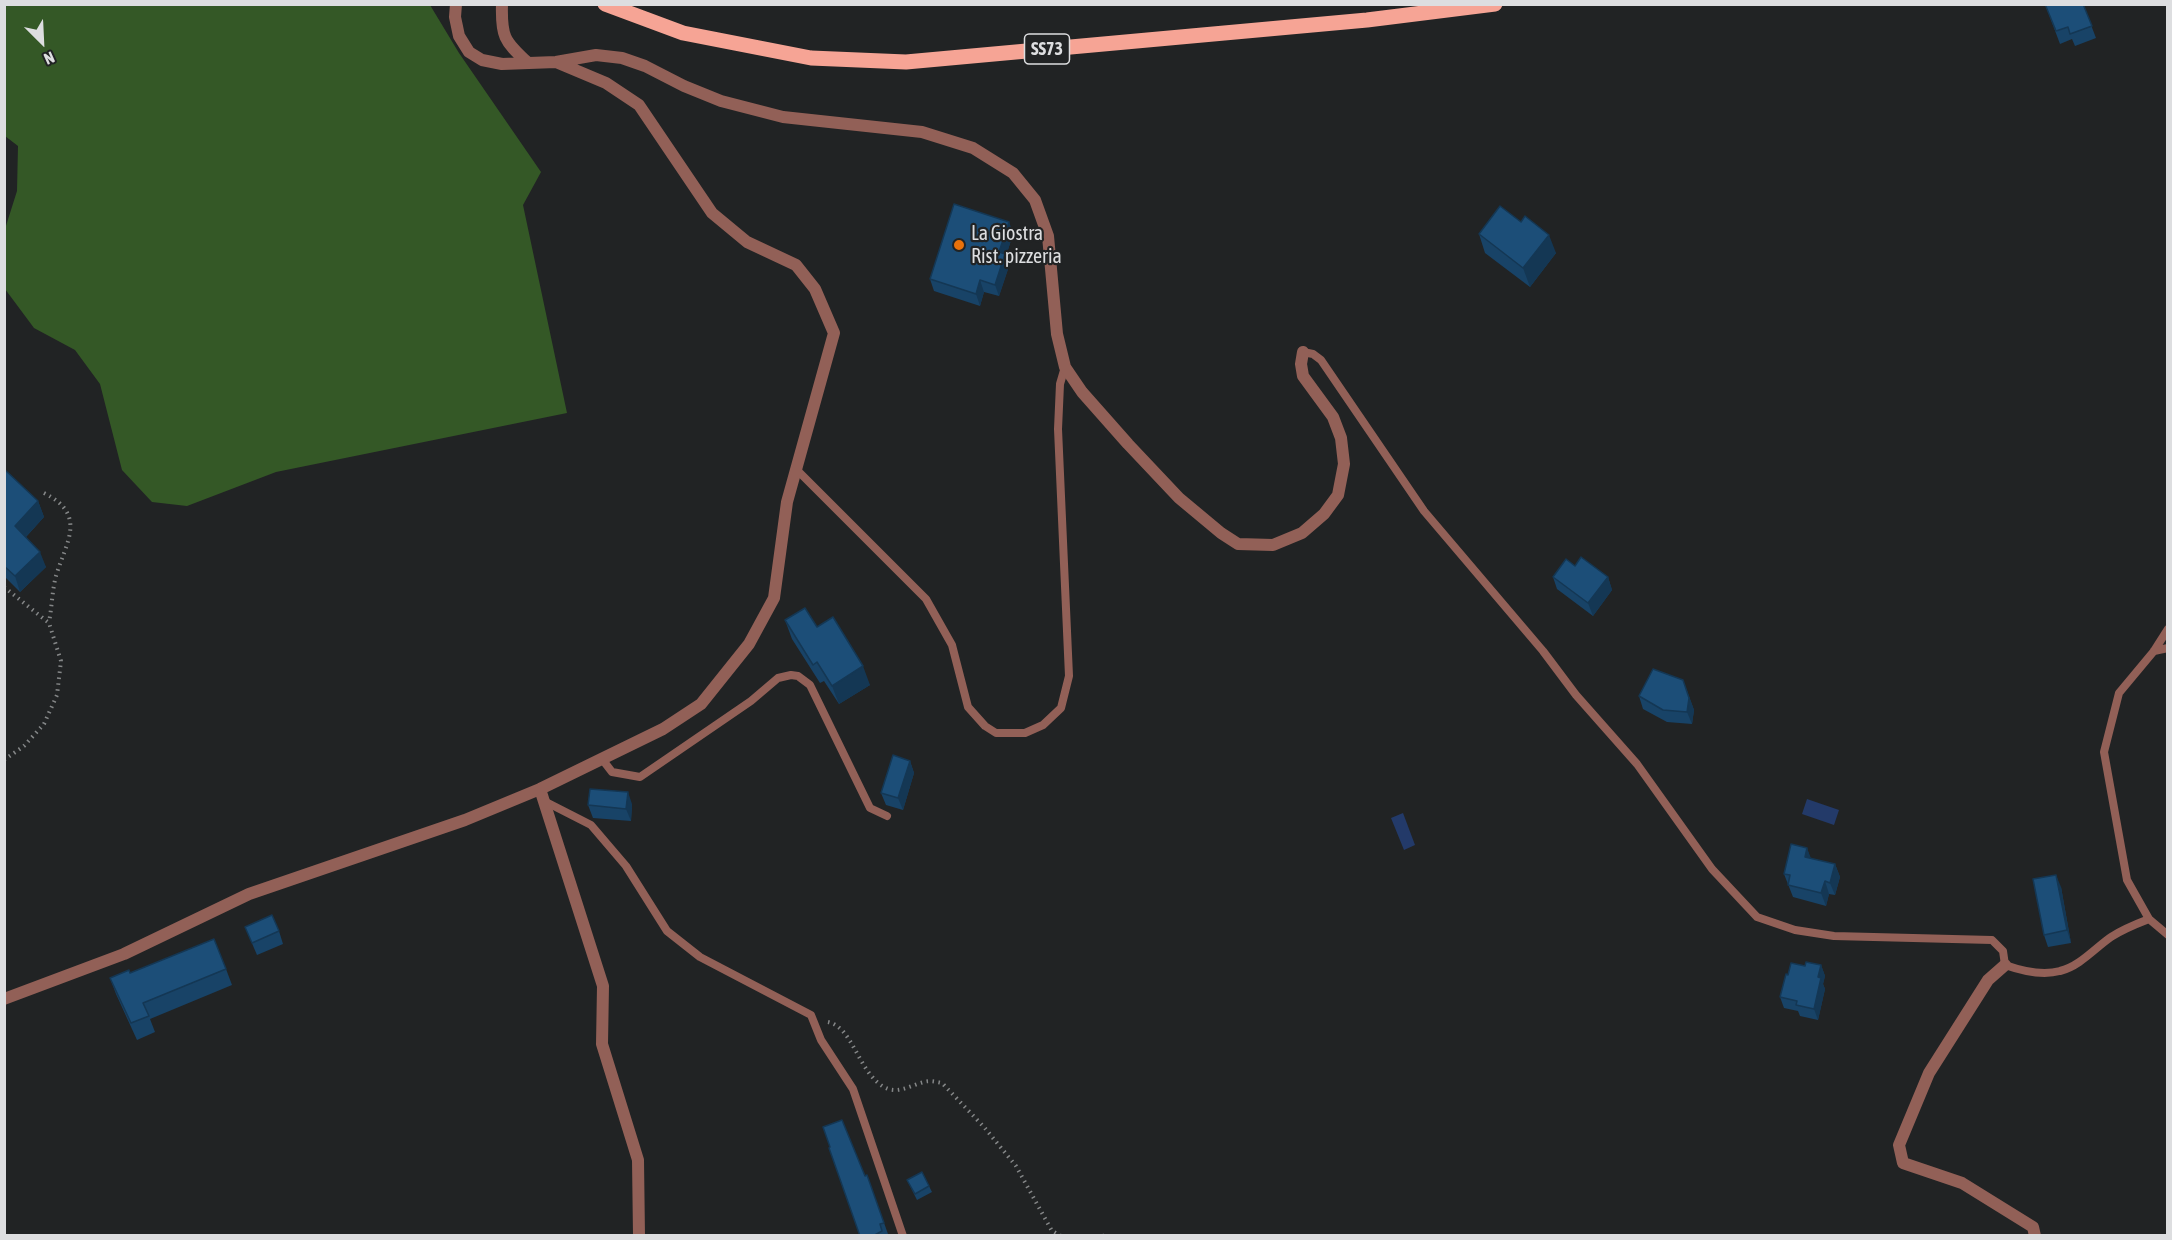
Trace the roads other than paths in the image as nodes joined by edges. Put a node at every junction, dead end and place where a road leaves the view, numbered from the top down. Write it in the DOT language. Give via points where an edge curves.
graph roads {
  1 [pos="456,4"];
  2 [pos="605,4"];
  3 [pos="1495,4"];
  4 [pos="503,5"];
  5 [pos="526,62"];
  6 [pos="556,62"];
  7 [pos="1303,352"];
  8 [pos="1065,367"];
  9 [pos="796,469"];
  10 [pos="2168,629"];
  11 [pos="2168,648"];
  12 [pos="2154,651"];
  13 [pos="602,759"];
  14 [pos="542,795"];
  15 [pos="887,816"];
  16 [pos="2149,919"];
  17 [pos="2168,935"];
  18 [pos="2005,965"];
  19 [pos="4,999"];
  20 [pos="639,1236"];
  21 [pos="903,1236"];
  22 [pos="2035,1236"];
  1 -- 5 [label="street" via="459,36 469,52 482,60 502,64"];
  2 -- 3 [label="main road, SS73" via="683,33 811,58 906,62 1367,20"];
  4 -- 5 [label="street" via="502,30 509,45"];
  5 -- 6 [label="street"];
  6 -- 8 [label="street" via="596,55 622,58 721,101 783,117 922,132 973,148 1013,173 1035,200 1048,236 1057,334"];
  6 -- 9 [label="street" via="606,83 639,105 712,213 747,242 796,265 815,289 834,333"];
  7 -- 8 [label="street" via="1303,376 1333,417 1341,438 1344,464 1338,495 1324,514 1302,533 1274,545 1238,544 1179,498 1082,392"];
  7 -- 18 [label="lane" via="1321,360 1424,511 1637,764 1712,869 1757,917 1795,930 1834,936 1992,940 2003,951"];
  8 -- 9 [label="lane" via="1060,384 1058,429 1069,676 1061,708 1043,725 1025,733 996,733 985,726 968,706 952,645 926,599"];
  9 -- 13 [label="street" via="787,502 774,598 749,644 701,704 663,729"];
  10 -- 12 [label="lane"];
  11 -- 12 [label="lane"];
  12 -- 16 [label="lane" via="2119,693 2104,752 2127,880"];
  13 -- 14 [label="street"];
  13 -- 15 [label="lane" via="612,772 640,777 778,678 798,676 810,685 870,808"];
  14 -- 19 [label="street" via="249,894 124,954"];
  14 -- 20 [label="street" via="603,986 602,1044 638,1160"];
  14 -- 21 [label="lane" via="591,825 626,866 667,931 700,957 810,1015 821,1040 853,1089"];
  16 -- 17 [label="lane"];
  16 -- 18 [label="lane" via="2111,937 2080,962 2060,971 2028,972"];
  18 -- 22 [label="street" via="1988,980 1929,1073 1899,1145 1903,1163 1962,1183 2033,1227"];
}
